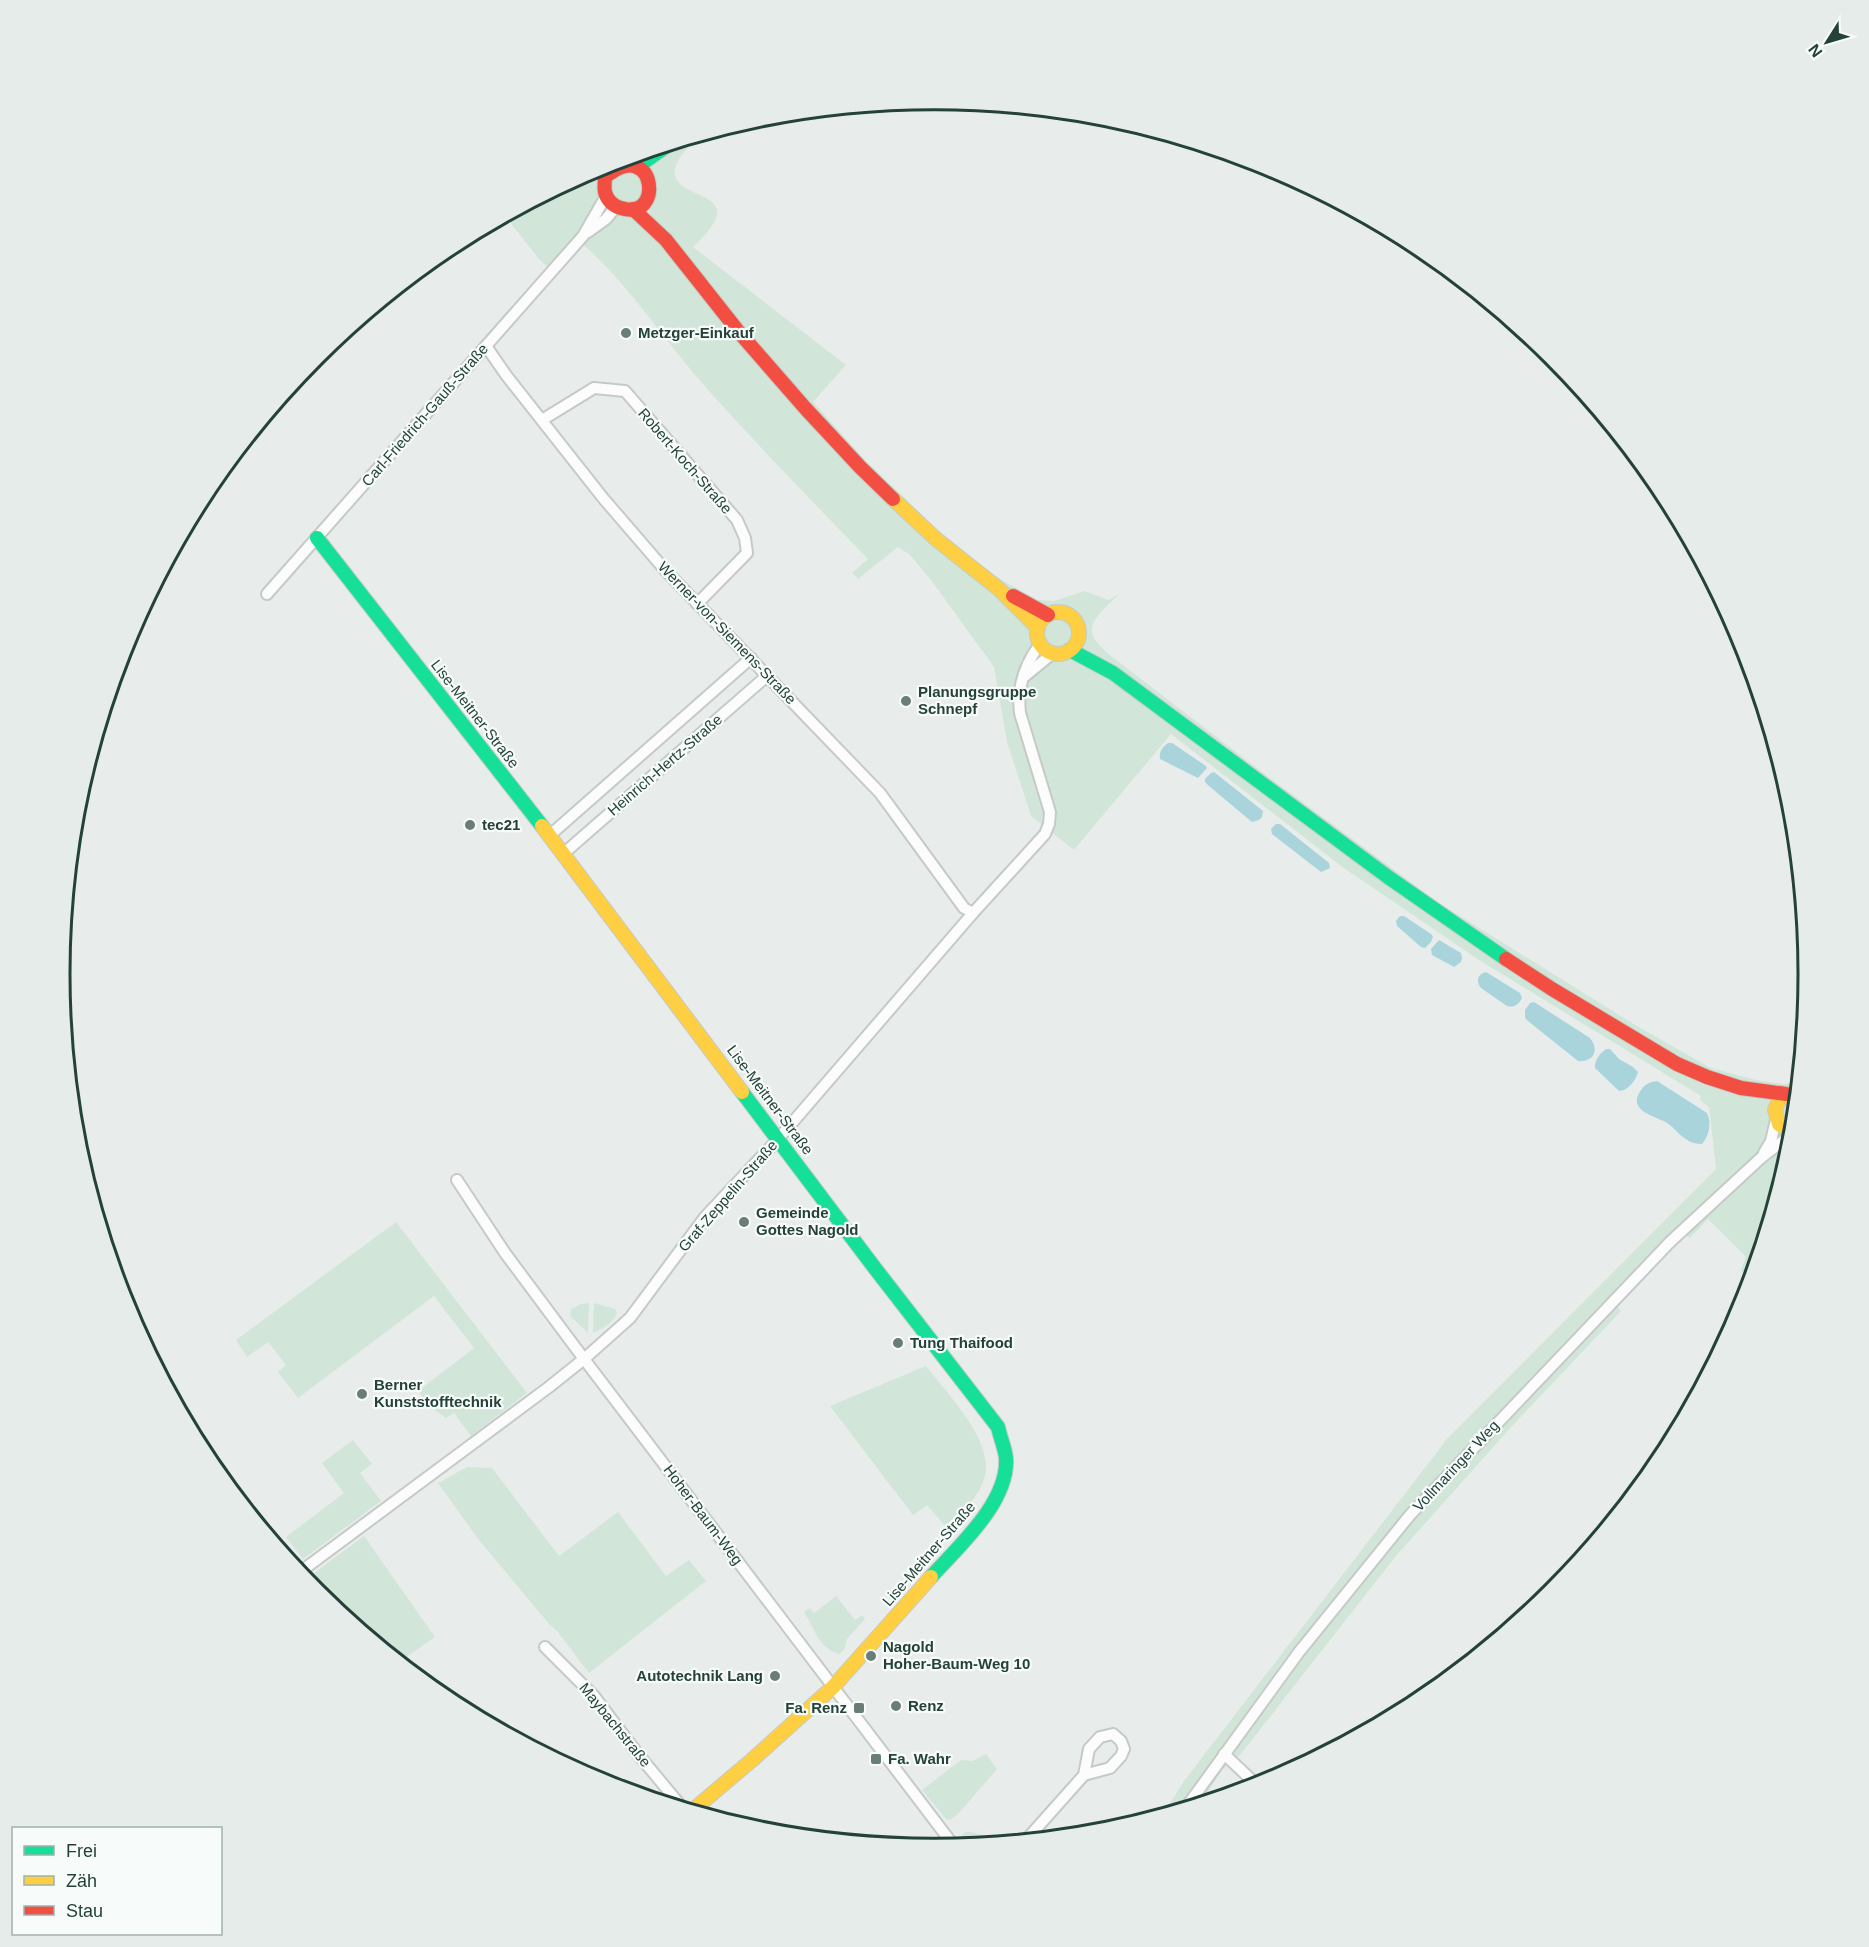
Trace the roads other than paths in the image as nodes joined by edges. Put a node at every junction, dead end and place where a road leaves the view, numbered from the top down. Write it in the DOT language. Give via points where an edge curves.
graph roads {
  1 [pos="662,153"];
  2 [pos="649,158"];
  3 [pos="631,165"];
  4 [pos="637,166"];
  5 [pos="606,174"];
  6 [pos="647,176"];
  7 [pos="606,196"];
  8 [pos="639,206"];
  9 [pos="616,207"];
  10 [pos="583,236"];
  11 [pos="486,346"];
  12 [pos="542,420"];
  13 [pos="317,538"];
  14 [pos="999,589"];
  15 [pos="267,594"];
  16 [pos="697,604"];
  17 [pos="1048,615"];
  18 [pos="1038,628"];
  19 [pos="1040,644"];
  20 [pos="1074,644"];
  21 [pos="1053,653"];
  22 [pos="751,658"];
  23 [pos="768,675"];
  24 [pos="1024,676"];
  25 [pos="549,836"];
  26 [pos="563,854"];
  27 [pos="973,913"];
  28 [pos="1741,1088"];
  29 [pos="1790,1093"];
  30 [pos="1790,1094"];
  31 [pos="1776,1114"];
  32 [pos="1784,1129"];
  33 [pos="779,1138"];
  34 [pos="1782,1142"];
  35 [pos="1762,1157"];
  36 [pos="457,1180"];
  37 [pos="584,1359"];
  38 [pos="307,1566"];
  39 [pos="545,1647"];
  40 [pos="833,1687"];
  41 [pos="1224,1754"];
  42 [pos="1084,1774"];
  43 [pos="1249,1778"];
  44 [pos="673,1797"];
  45 [pos="1192,1798"];
  46 [pos="699,1805"];
  47 [pos="1034,1831"];
  48 [pos="948,1838"];
  1 -- 6 [label="street"];
  2 -- 4 [label="street"];
  3 -- 4 [label="street"];
  4 -- 6 [label="street"];
  5 -- 7 [label="street"];
  6 -- 8 [label="street" via="650,190"];
  7 -- 9 [label="street"];
  7 -- 10 [label="street, Carl-Friedrich-Gauß-Straße"];
  8 -- 9 [label="street" via="628,210"];
  8 -- 14 [label="street" via="738,331 860,467 936,538"];
  9 -- 10 [label="street, Carl-Friedrich-Gauß-Straße"];
  10 -- 11 [label="street, Carl-Friedrich-Gauß-Straße"];
  11 -- 12 [label="street, Werner-von-Siemens-Straße"];
  11 -- 13 [label="street, Carl-Friedrich-Gauß-Straße"];
  12 -- 16 [label="street, Werner-von-Siemens-Straße" via="603,498"];
  12 -- 16 [label="street, Robert-Koch-Straße" via="594,388 625,391 736,520 745,538 747,554"];
  13 -- 15 [label="street, Carl-Friedrich-Gauß-Straße"];
  13 -- 25 [label="street, Lise-Meitner-Straße"];
  14 -- 17 [label="street"];
  14 -- 18 [label="street"];
  16 -- 22 [label="street, Werner-von-Siemens-Straße"];
  17 -- 18 [label="street"];
  17 -- 20 [label="street" via="1069,615 1077,625"];
  18 -- 19 [label="street"];
  19 -- 21 [label="street"];
  19 -- 24 [label="street, Graf-Zeppelin-Straße"];
  20 -- 21 [label="street"];
  20 -- 28 [label="street" via="1474,938 1677,1064"];
  21 -- 24 [label="street"];
  22 -- 23 [label="street, Werner-von-Siemens-Straße"];
  22 -- 25 [label="street, Heinrich-Hertz-Straße"];
  23 -- 26 [label="street, Heinrich-Hertz-Straße"];
  23 -- 27 [label="street, Werner-von-Siemens-Straße" via="880,793 964,908"];
  24 -- 27 [label="street, Graf-Zeppelin-Straße" via="1019,690 1020,713 1050,812 1049,824 1045,834"];
  25 -- 26 [label="street, Lise-Meitner-Straße"];
  26 -- 33 [label="street, Lise-Meitner-Straße"];
  27 -- 33 [label="street, Graf-Zeppelin-Straße"];
  28 -- 29 [label="street"];
  28 -- 31 [label="street"];
  30 -- 31 [label="street" via="1781,1098"];
  31 -- 32 [label="street"];
  31 -- 35 [label="street, Vollmaringer Weg" via="1771,1141"];
  33 -- 37 [label="street, Graf-Zeppelin-Straße" via="705,1216 630,1318"];
  33 -- 40 [label="street, Lise-Meitner-Straße" via="998,1427 1006,1459 1001,1488 985,1517"];
  34 -- 35 [label="street, Vollmaringer Weg"];
  35 -- 41 [label="street, Vollmaringer Weg" via="1670,1242 1410,1515 1299,1652"];
  36 -- 37 [label="street, Hoher-Baum-Weg"];
  37 -- 38 [label="street, Graf-Zeppelin-Straße"];
  37 -- 40 [label="street, Hoher-Baum-Weg"];
  39 -- 44 [label="street, Maybachstraße" via="594,1696"];
  40 -- 46 [label="street, Lise-Meitner-Straße"];
  40 -- 48 [label="street, Hoher-Baum-Weg"];
  41 -- 43 [label="street"];
  41 -- 45 [label="street, Vollmaringer Weg"];
  42 -- 47 [label="street"];
}
